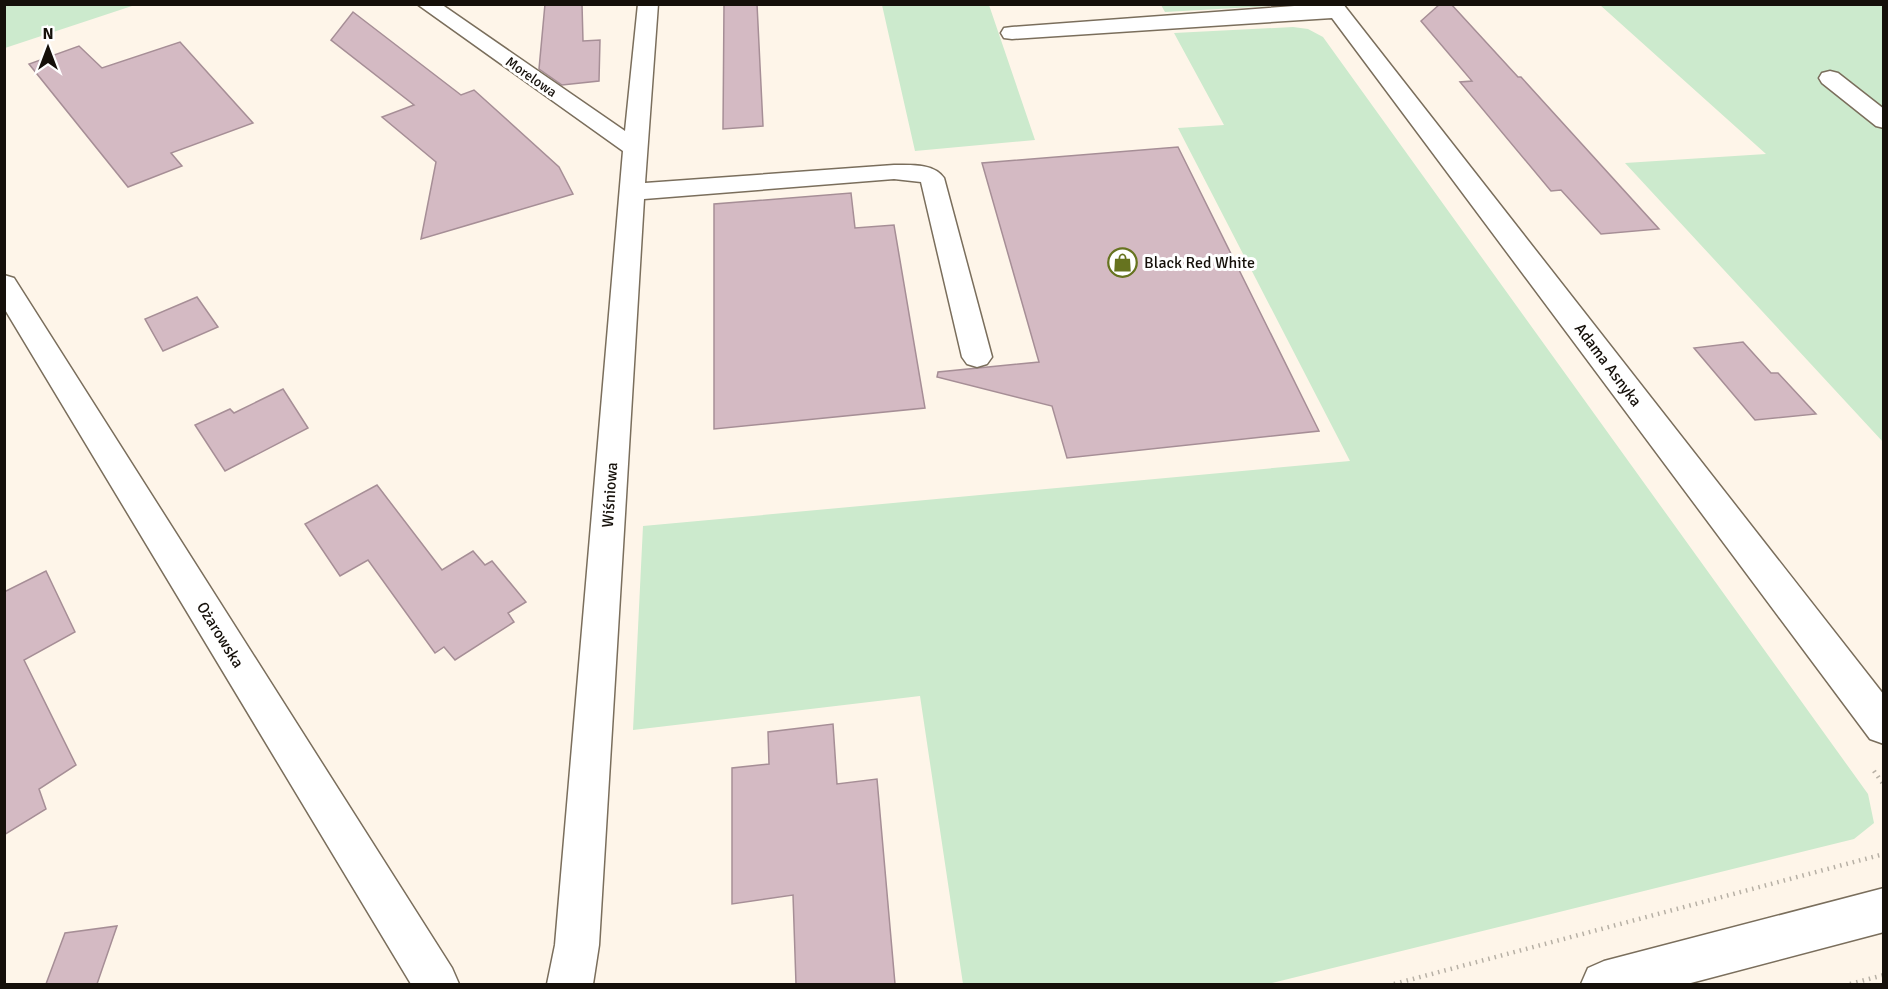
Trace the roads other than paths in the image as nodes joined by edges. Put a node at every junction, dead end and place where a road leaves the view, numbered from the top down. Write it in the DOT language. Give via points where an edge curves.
graph roads {
  1 [pos="427,4"];
  2 [pos="648,4"];
  3 [pos="1335,8"];
  4 [pos="1012,33"];
  5 [pos="1830,78"];
  6 [pos="1884,121"];
  7 [pos="635,149"];
  8 [pos="632,192"];
  9 [pos="6,291"];
  10 [pos="977,357"];
  11 [pos="1884,726"];
  12 [pos="1884,910"];
  13 [pos="436,984"];
  14 [pos="570,984"];
  15 [pos="1604,984"];
  1 -- 7 [label="street, Morelowa"];
  2 -- 7 [label="street, Wiśniowa"];
  3 -- 4 [label="street"];
  3 -- 11 [label="street, Adama Asnyka"];
  5 -- 6 [label="street"];
  7 -- 8 [label="street, Wiśniowa"];
  8 -- 10 [label="street" via="894,172 920,173 932,178"];
  8 -- 14 [label="street, Wiśniowa" via="578,936"];
  9 -- 13 [label="street, Ożarowska"];
  12 -- 15 [label="street"];
}
